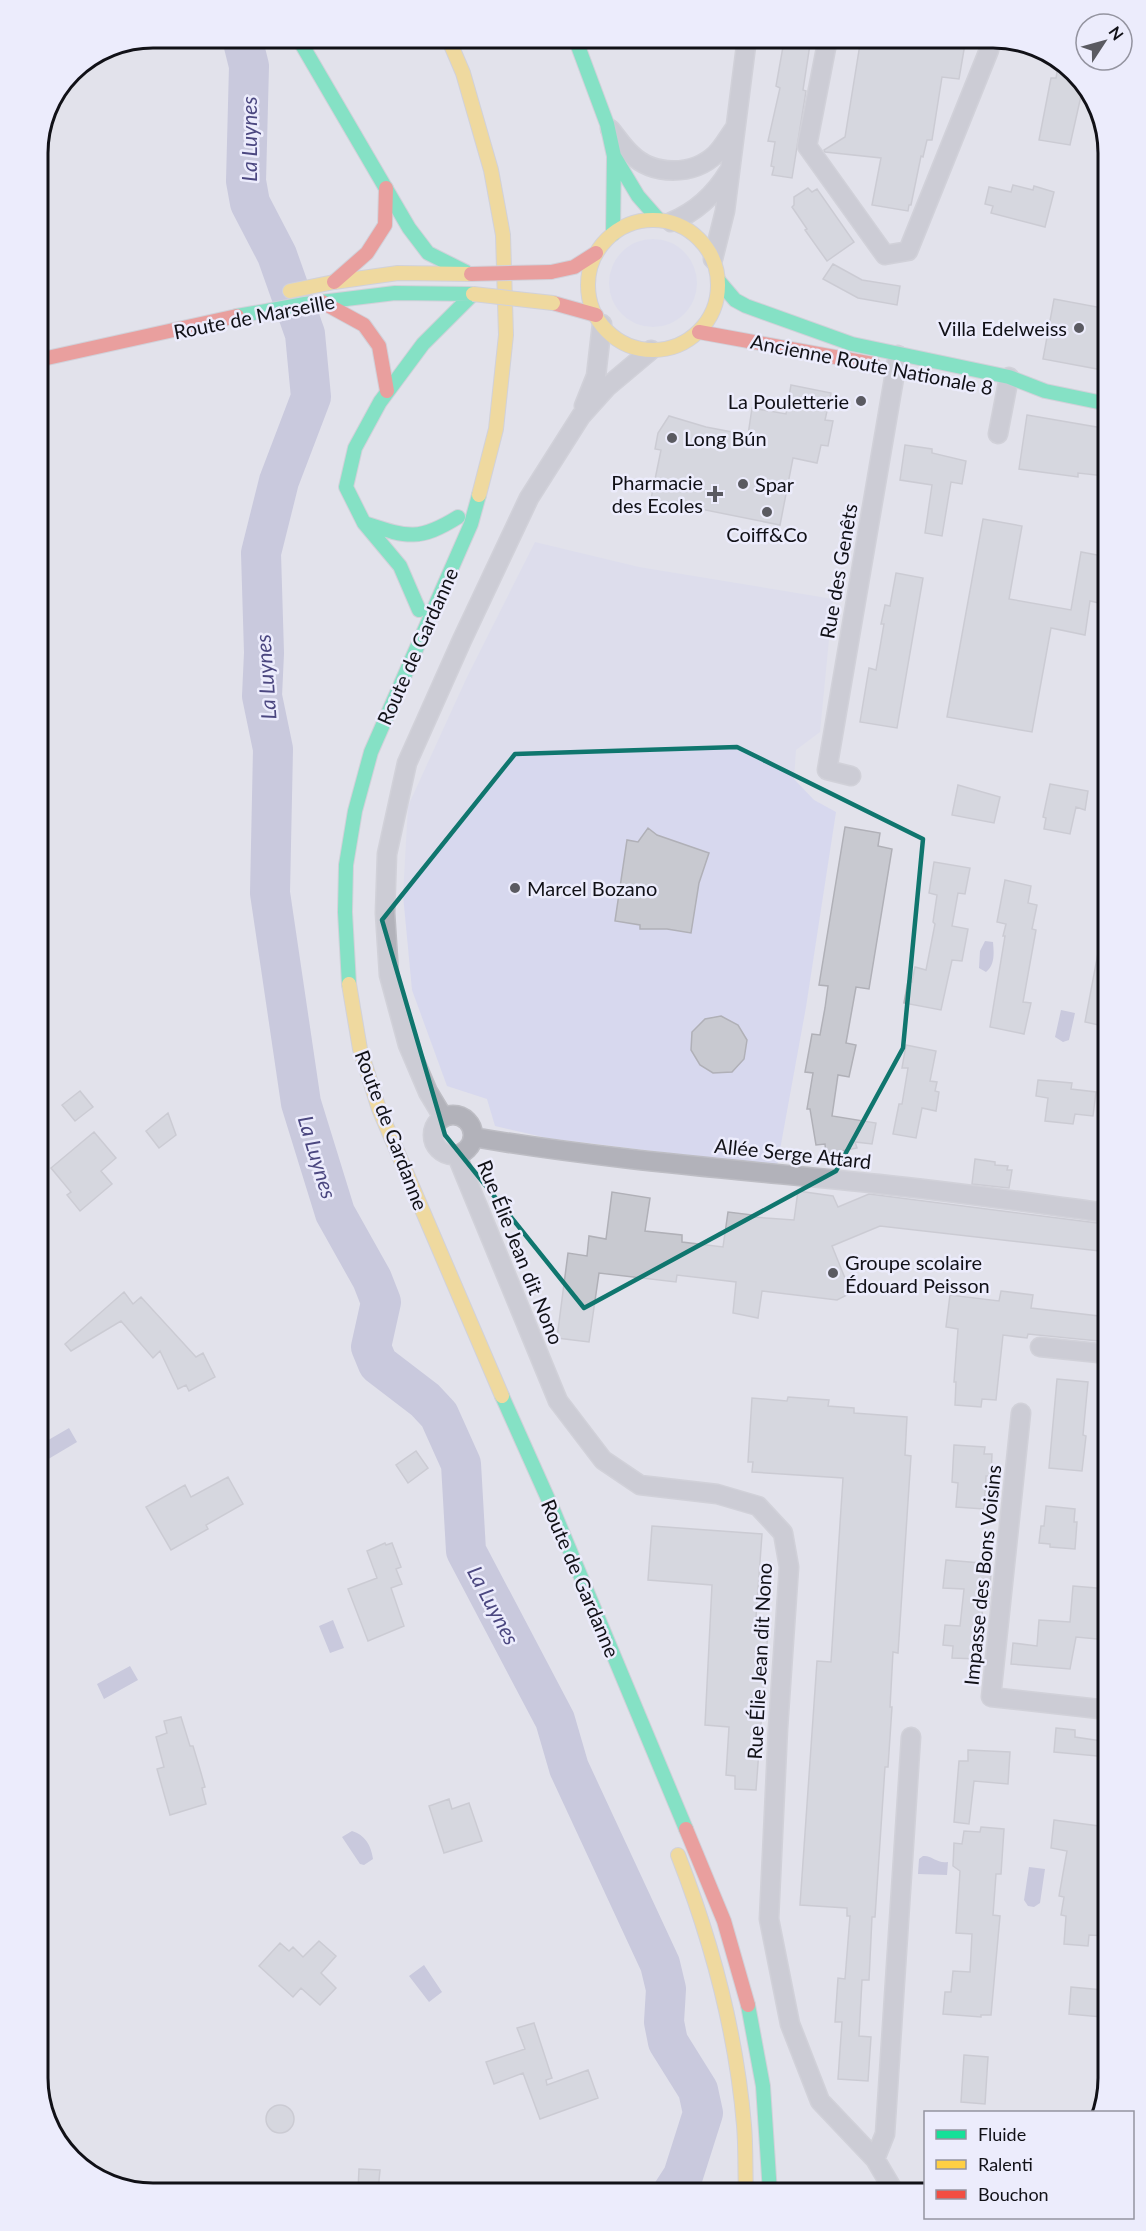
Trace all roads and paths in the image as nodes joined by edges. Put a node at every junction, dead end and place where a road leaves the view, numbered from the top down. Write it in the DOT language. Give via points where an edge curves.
graph roads {
  1 [pos="304,48"];
  2 [pos="452,48"];
  3 [pos="579,48"];
  4 [pos="746,48"];
  5 [pos="826,48"];
  6 [pos="988,48"];
  7 [pos="607,124"];
  8 [pos="736,126"];
  9 [pos="614,156"];
  10 [pos="731,166"];
  11 [pos="386,188"];
  12 [pos="665,221"];
  13 [pos="613,234"];
  14 [pos="596,254"];
  15 [pos="490,259"];
  16 [pos="713,259"];
  17 [pos="471,274"];
  18 [pos="718,280"];
  19 [pos="334,282"];
  20 [pos="473,294"];
  21 [pos="322,302"];
  22 [pos="249,308"];
  23 [pos="154,320"];
  24 [pos="599,320"];
  25 [pos="699,332"];
  26 [pos="651,350"];
  27 [pos="48,358"];
  28 [pos="899,364"];
  29 [pos="1004,386"];
  30 [pos="387,391"];
  31 [pos="1098,402"];
  32 [pos="485,404"];
  33 [pos="580,416"];
  34 [pos="998,434"];
  35 [pos="364,522"];
  36 [pos="449,537"];
  37 [pos="432,579"];
  38 [pos="419,610"];
  39 [pos="851,776"];
  40 [pos="332,883"];
  41 [pos="341,1019"];
  42 [pos="443,1117"];
  43 [pos="371,1126"];
  44 [pos="473,1137"];
  45 [pos="457,1156"];
  46 [pos="1098,1212"];
  47 [pos="1040,1347"];
  48 [pos="1098,1353"];
  49 [pos="1021,1413"];
  50 [pos="1098,1709"];
  51 [pos="911,1737"];
  52 [pos="673,1841"];
  53 [pos="875,2159"];
  54 [pos="746,2183"];
  55 [pos="770,2183"];
  56 [pos="889,2183"];
  1 -- 11 [label="main road"];
  2 -- 55 [label="main road, Route de Gardanne" via="491,170 503,236 505,347 496,429 471,524 371,752 355,811 346,865 349,982 360,1049 379,1110 553,1510 724,1921 744,1983 758,2052"];
  3 -- 7 [label="main road"];
  4 -- 8 [label="street"];
  5 -- 6 [label="street" via="807,146 885,255 908,251"];
  7 -- 8 [label="street" via="631,155 655,169 678,171 699,165 716,154"];
  7 -- 9 [label="main road"];
  8 -- 10 [label="street"];
  9 -- 12 [label="main road" via="638,195"];
  9 -- 13 [label="main road"];
  10 -- 12 [label="street" via="718,189 701,205"];
  10 -- 16 [label="street"];
  11 -- 17 [label="main road" via="428,253"];
  11 -- 19 [label="main road" via="385,225 367,253"];
  12 -- 13 [label="main road" via="643,220"];
  12 -- 16 [label="main road" via="689,230"];
  13 -- 14 [label="main road"];
  14 -- 17 [label="main road, Route de Marseille, bridge" via="574,267 551,272"];
  14 -- 24 [label="main road" via="588,284"];
  15 -- 32 [label="main road" via="494,337"];
  16 -- 18 [label="main road"];
  17 -- 19 [label="main road, Route de Marseille" via="398,273"];
  18 -- 25 [label="main road" via="717,299"];
  18 -- 28 [label="main road, Ancienne Route Nationale 8" via="735,300 746,306"];
  19 -- 22 [label="main road, Route de Marseille" via="276,295"];
  20 -- 21 [label="main road, Route de Marseille" via="397,293"];
  20 -- 24 [label="main road, Route de Marseille, bridge" via="553,303"];
  20 -- 30 [label="main road" via="427,341"];
  21 -- 22 [label="main road, Route de Marseille"];
  21 -- 30 [label="main road" via="364,325 379,346"];
  22 -- 23 [label="main road, Route de Marseille"];
  22 -- 27 [label="main road, Route de Marseille"];
  24 -- 26 [label="main road" via="615,338"];
  24 -- 33 [label="street" via="596,376"];
  25 -- 26 [label="main road" via="677,346"];
  25 -- 28 [label="main road, Ancienne Route Nationale 8"];
  26 -- 33 [label="street"];
  28 -- 29 [label="main road, Ancienne Route Nationale 8"];
  28 -- 39 [label="street, Rue des Genêts" via="827,770"];
  29 -- 31 [label="main road, Ancienne Route Nationale 8"];
  29 -- 34 [label="street"];
  30 -- 35 [label="main road" via="356,445 346,488"];
  33 -- 42 [label="street" via="529,498 462,640 407,763 394,813 387,854 385,913 389,975 408,1045"];
  35 -- 36 [label="main road, Route de Gardanne" via="409,537 436,532 459,511"];
  35 -- 38 [label="main road" via="400,566"];
  37 -- 38 [label="main road, Route de Gardanne"];
  38 -- 40 [label="main road, Route de Gardanne" via="360,745 335,843"];
  41 -- 43 [label="main road, Route de Gardanne" via="349,1060"];
  42 -- 44 [label="street" via="467,1120"];
  42 -- 45 [label="street" via="432,1132 434,1142 447,1155"];
  44 -- 45 [label="street" via="471,1146"];
  44 -- 46 [label="street, Allée Serge Attard"];
  45 -- 53 [label="street, Rue Élie Jean dit Nono" via="558,1401 603,1460 640,1485 717,1494 758,1506 783,1533 789,1567 769,1919 790,2024 820,2101"];
  47 -- 48 [label="street"];
  49 -- 50 [label="street, Impasse des Bons Voisins" via="991,1697"];
  51 -- 53 [label="street" via="885,2134"];
  52 -- 54 [label="main road" via="711,1941 730,2019 743,2118"];
  53 -- 56 [label="street, Rue Élie Jean dit Nono"];
}
